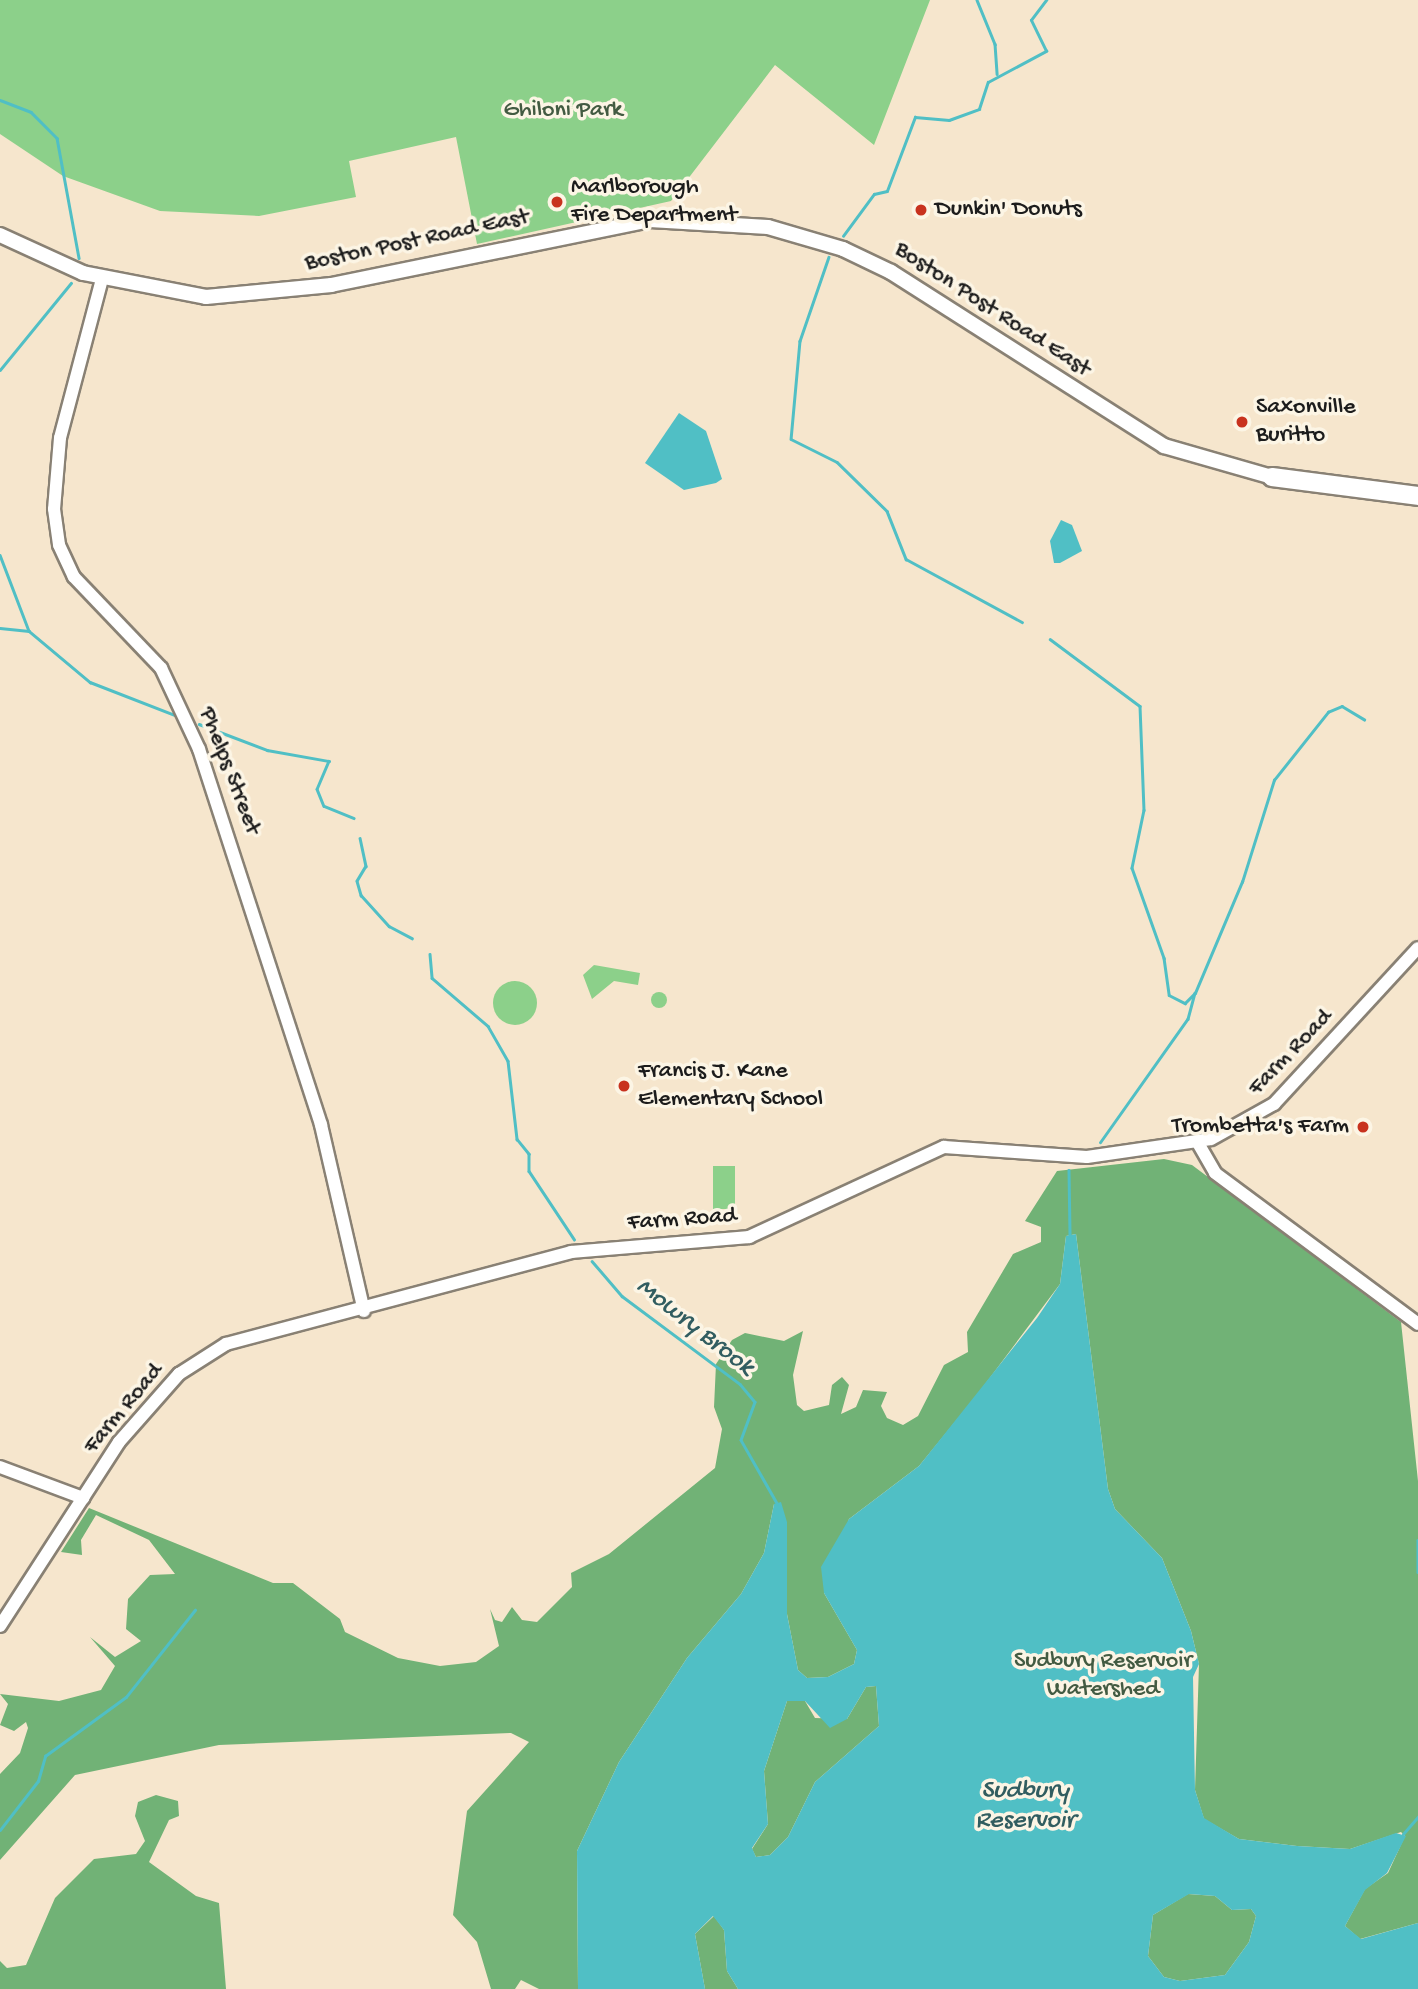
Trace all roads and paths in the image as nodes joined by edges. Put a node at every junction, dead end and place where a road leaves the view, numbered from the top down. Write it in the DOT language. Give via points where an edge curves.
graph roads {
  1 [pos="0,235"];
  2 [pos="102,279"];
  3 [pos="1272,477"];
  4 [pos="1418,496"];
  5 [pos="1418,948"];
  6 [pos="1198,1143"];
  7 [pos="364,1311"];
  8 [pos="1418,1324"];
  9 [pos="0,1467"];
  10 [pos="83,1498"];
  11 [pos="0,1626"];
  1 -- 2 [label="main road, Boston Post Road East"];
  2 -- 3 [label="main road, Boston Post Road East" via="186,296 260,295 630,222 756,225 826,243 891,272 1164,446"];
  2 -- 7 [label="street, Phelps Street" via="60,438 54,509 59,545 80,584 161,668 200,748 321,1125"];
  3 -- 4 [label="highway, Boston Post Road East"];
  5 -- 6 [label="street, Farm Road" via="1274,1104"];
  6 -- 7 [label="street, Farm Road" via="1087,1157 944,1147 750,1237 589,1249"];
  6 -- 8 [label="street" via="1215,1173"];
  7 -- 10 [label="street, Farm Road" via="241,1339 193,1363 119,1442"];
  9 -- 10 [label="street"];
  10 -- 11 [label="street, Farm Road"];
}
